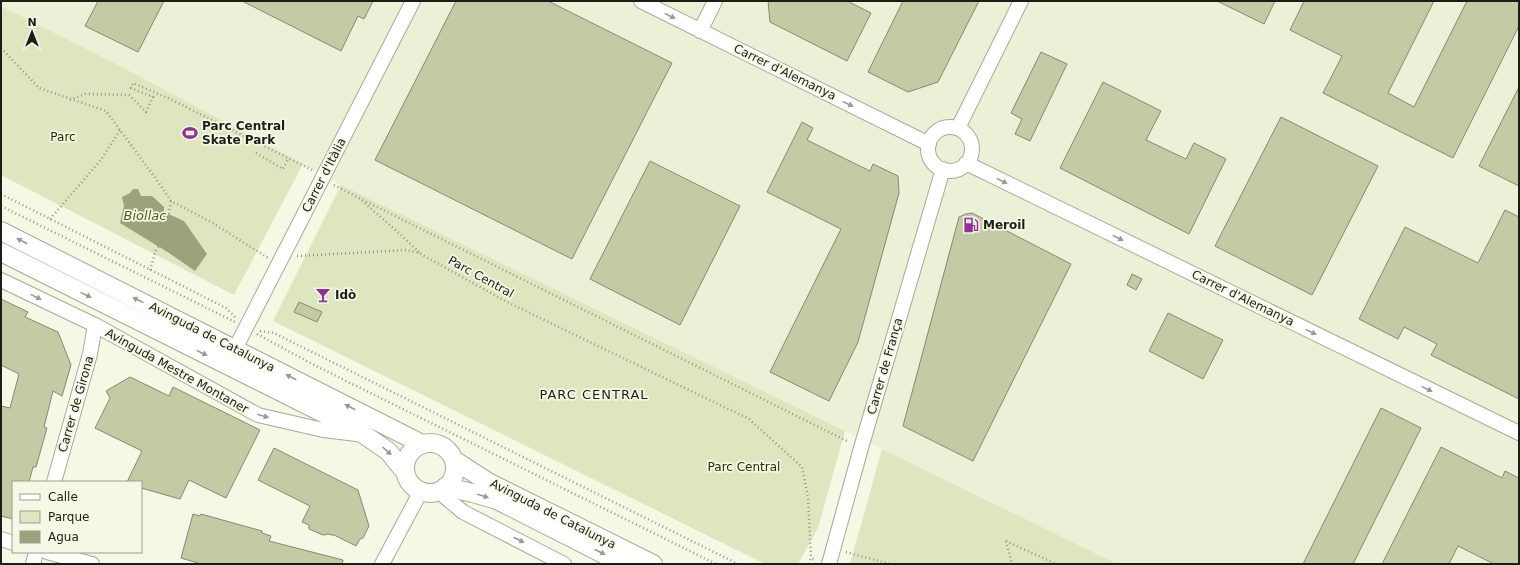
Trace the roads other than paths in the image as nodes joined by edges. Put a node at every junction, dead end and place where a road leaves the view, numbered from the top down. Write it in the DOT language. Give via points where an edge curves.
graph roads {
  1 [pos="413,1"];
  2 [pos="641,1"];
  3 [pos="715,1"];
  4 [pos="1021,1"];
  5 [pos="700,31"];
  6 [pos="958,128"];
  7 [pos="929,144"];
  8 [pos="966,163"];
  9 [pos="943,169"];
  10 [pos="1,231"];
  11 [pos="1,252"];
  12 [pos="1,280"];
  13 [pos="95,325"];
  14 [pos="235,349"];
  15 [pos="363,434"];
  16 [pos="1519,434"];
  17 [pos="422,444"];
  18 [pos="454,460"];
  19 [pos="405,472"];
  20 [pos="54,481"];
  21 [pos="435,490"];
  22 [pos="1,540"];
  23 [pos="12,543"];
  24 [pos="36,553"];
  25 [pos="51,553"];
  26 [pos="33,564"];
  27 [pos="92,564"];
  28 [pos="382,564"];
  29 [pos="564,564"];
  30 [pos="623,564"];
  31 [pos="653,564"];
  32 [pos="829,564"];
  1 -- 14 [label="street, Carrer d'Itàlia" via="317,175 280,260"];
  2 -- 5 [label="street, Carrer d'Alemanya, one-way"];
  3 -- 5 [label="street"];
  4 -- 6 [label="street"];
  5 -- 7 [label="street, Carrer d'Alemanya, one-way"];
  6 -- 7 [label="street" via="940,130 933,135"];
  6 -- 8 [label="street" via="965,132 972,143 971,156"];
  7 -- 9 [label="street" via="931,159"];
  8 -- 9 [label="street" via="954,170"];
  8 -- 16 [label="street, Carrer d'Alemanya, one-way"];
  9 -- 32 [label="street, Carrer de França"];
  14 -- 10 [label="street, Avinguda de Catalunya, one-way"];
  11 -- 15 [label="street, Avinguda de Catalunya, one-way"];
  12 -- 13 [label="street, Avinguda Mestre Montaner, one-way"];
  13 -- 15 [label="street, Avinguda Mestre Montaner, one-way" via="258,415 323,430"];
  13 -- 20 [label="street, Carrer de Girona" via="90,354"];
  17 -- 14 [label="street, Avinguda de Catalunya, one-way"];
  15 -- 19 [label="street, Avinguda de Catalunya, one-way" via="388,450"];
  17 -- 18 [label="street" via="442,446"];
  17 -- 19 [label="street" via="407,458"];
  18 -- 21 [label="street" via="454,476 450,482"];
  18 -- 31 [label="street, Avinguda de Catalunya" via="488,482"];
  19 -- 21 [label="street" via="414,487"];
  21 -- 28 [label="street"];
  21 -- 29 [label="street, one-way" via="463,512"];
  21 -- 30 [label="street, Avinguda de Catalunya, one-way" via="473,493 498,500"];
  22 -- 23 [label="street"];
  24 -- 26 [label="street"];
  25 -- 27 [label="street"];
}
